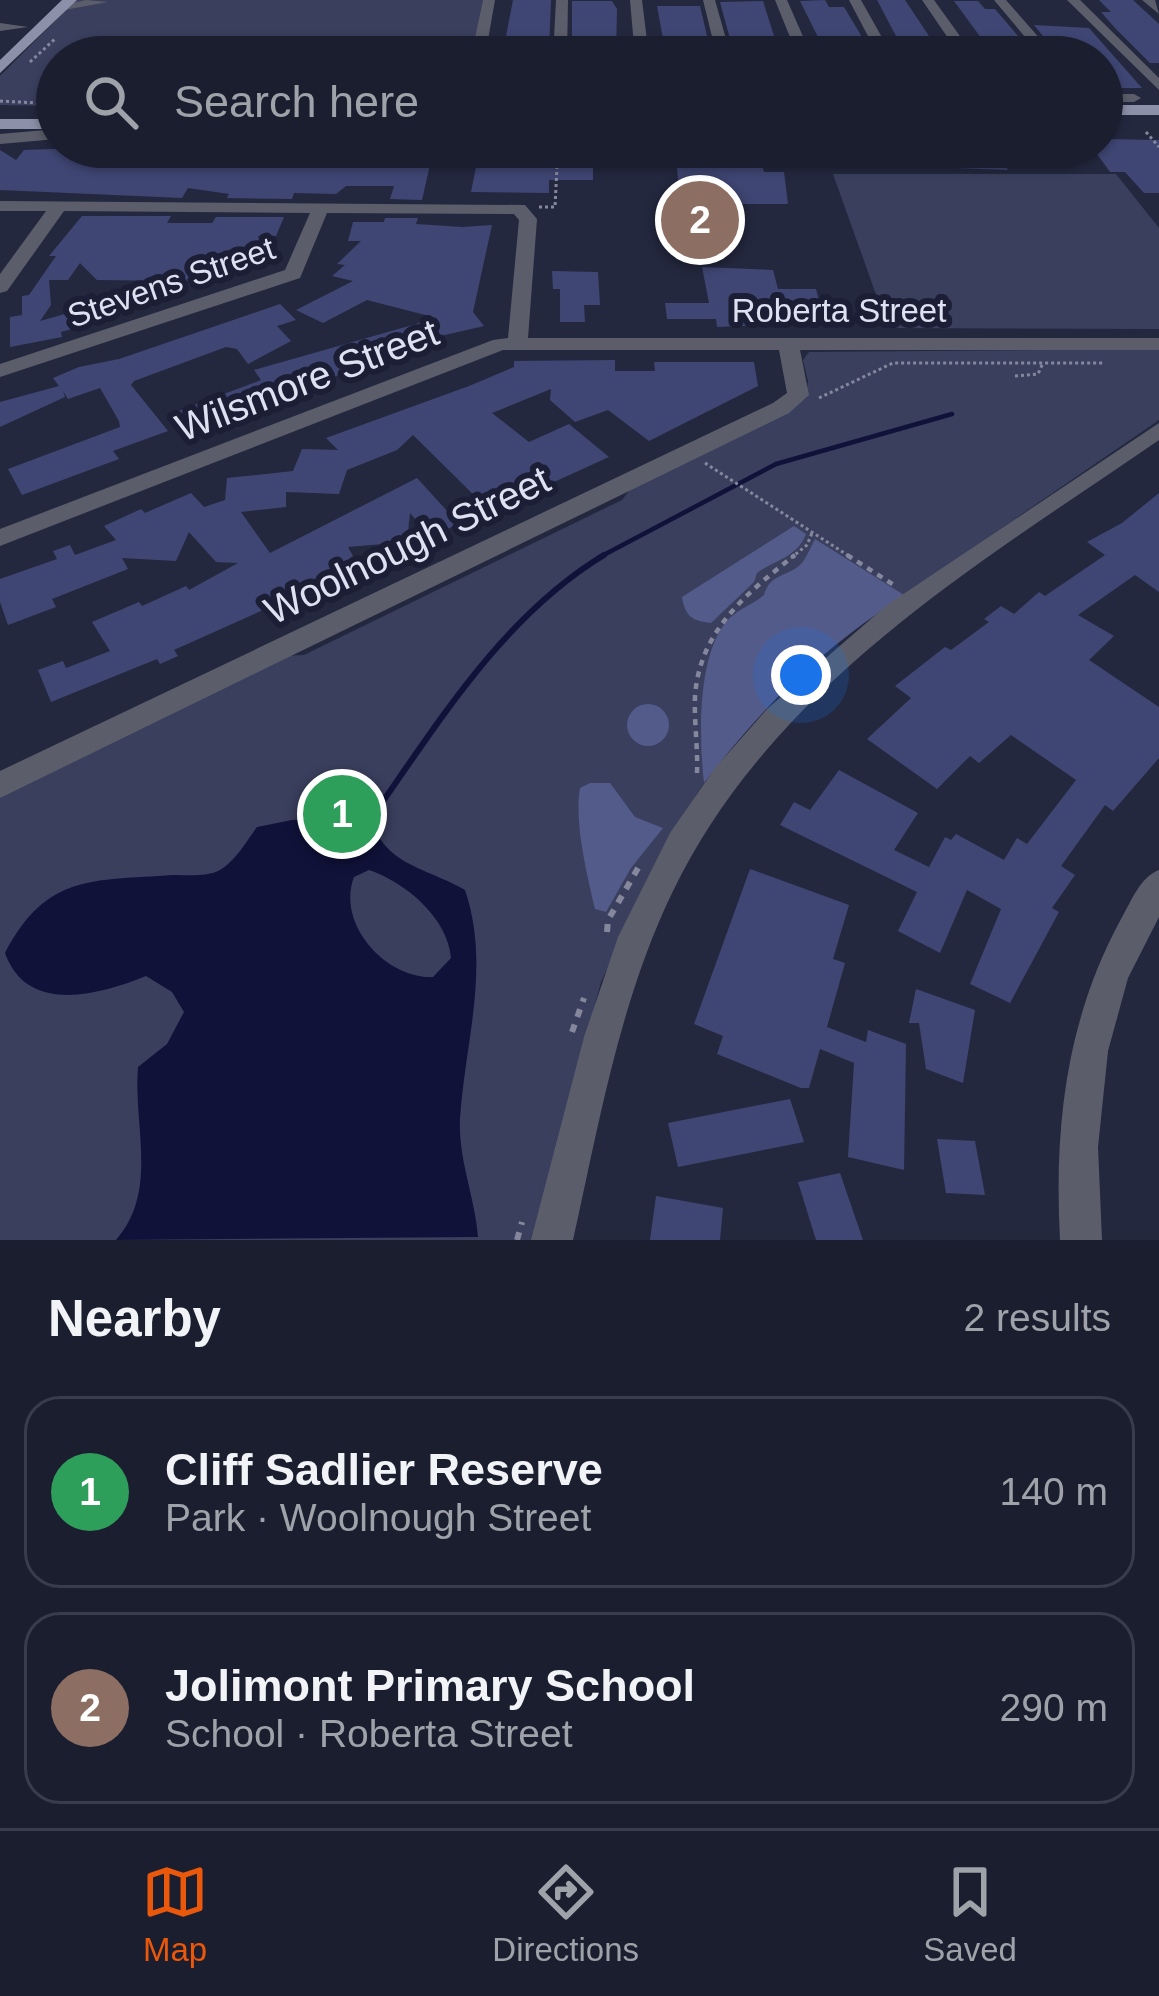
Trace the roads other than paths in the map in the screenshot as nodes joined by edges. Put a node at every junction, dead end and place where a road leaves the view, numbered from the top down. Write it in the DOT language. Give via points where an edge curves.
graph roads {
  1 [pos="489,0"];
  2 [pos="562,0"];
  3 [pos="636,0"];
  4 [pos="709,0"];
  5 [pos="781,0"];
  6 [pos="855,0"];
  7 [pos="928,0"];
  8 [pos="1000,0"];
  9 [pos="1073,0"];
  10 [pos="1148,0"];
  11 [pos="61,2"];
  12 [pos="102,2"];
  13 [pos="1159,10"];
  14 [pos="0,27"];
  15 [pos="22,27"];
  16 [pos="482,36"];
  17 [pos="561,36"];
  18 [pos="640,36"];
  19 [pos="718,36"];
  20 [pos="796,36"];
  21 [pos="875,36"];
  22 [pos="953,36"];
  23 [pos="1031,36"];
  24 [pos="1108,36"];
  25 [pos="0,47"];
  26 [pos="1123,52"];
  27 [pos="0,68"];
  28 [pos="1149,79"];
  29 [pos="1123,98"];
  30 [pos="1134,98"];
  31 [pos="0,105"];
  32 [pos="36,106"];
  33 [pos="1123,110"];
  34 [pos="1159,110"];
  35 [pos="36,124"];
  36 [pos="0,126"];
  37 [pos="36,136"];
  38 [pos="0,140"];
  39 [pos="0,206"];
  40 [pos="59,206"];
  41 [pos="321,207"];
  42 [pos="0,287"];
  43 [pos="518,342"];
  44 [pos="788,343"];
  45 [pos="1159,344"];
  46 [pos="0,371"];
  47 [pos="1159,430"];
  48 [pos="0,538"];
  49 [pos="0,785"];
  50 [pos="1159,885"];
  51 [pos="552,1240"];
  52 [pos="1081,1240"];
  1 -- 16 [label="street"];
  2 -- 17 [label="street"];
  3 -- 18 [label="street"];
  4 -- 19 [label="street"];
  5 -- 20 [label="street"];
  6 -- 21 [label="street"];
  7 -- 22 [label="street"];
  8 -- 23 [label="street"];
  9 -- 24 [label="street"];
  10 -- 13 [label="street"];
  11 -- 12 [label="street"];
  11 -- 15 [label="main road"];
  11 -- 27 [label="main road"];
  14 -- 15 [label="street"];
  15 -- 25 [label="main road"];
  26 -- 28 [label="street"];
  29 -- 30 [label="street"];
  31 -- 32 [label="main road"];
  33 -- 34 [label="main road"];
  35 -- 36 [label="main road"];
  37 -- 38 [label="street"];
  39 -- 40 [label="street"];
  40 -- 41 [label="street"];
  40 -- 42 [label="street"];
  41 -- 43 [label="street" via="532,209"];
  41 -- 46 [label="street, Stevens Street" via="293,274"];
  43 -- 44 [label="street, Roberta Street"];
  43 -- 48 [label="street, Wilsmore Street"];
  44 -- 45 [label="street, Roberta Street"];
  44 -- 49 [label="street, Woolnough Street" via="798,395 781,408"];
  47 -- 51 [label="street" via="839,656 727,775 681,844 621,978"];
  50 -- 52 [label="street" via="1111,978 1090,1049"];
}
